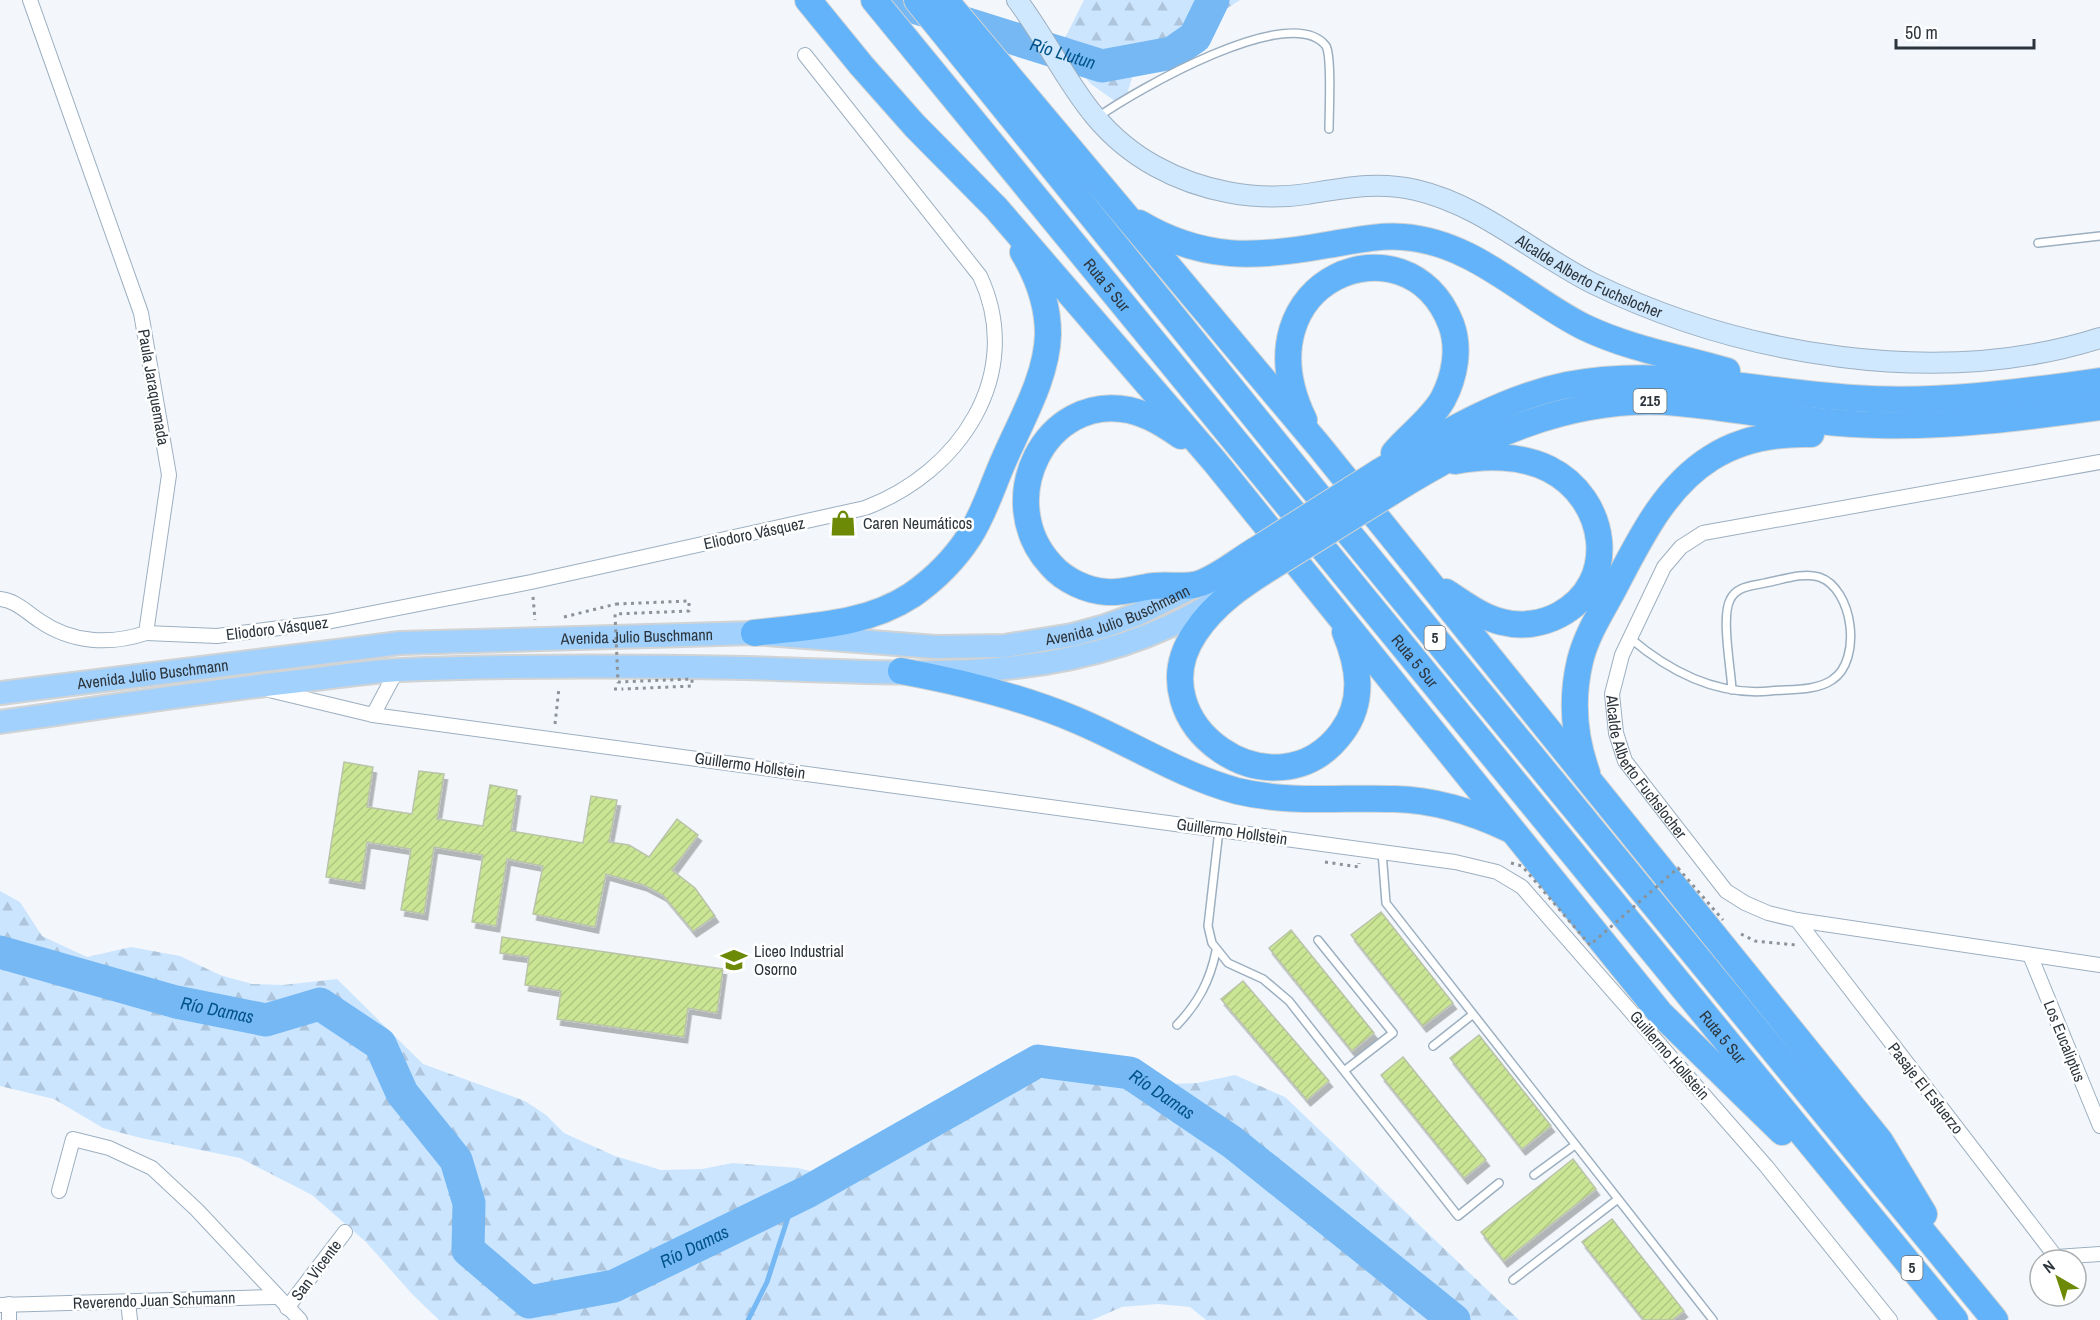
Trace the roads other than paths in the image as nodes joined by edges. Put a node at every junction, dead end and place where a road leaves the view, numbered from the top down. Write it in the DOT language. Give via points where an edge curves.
graph roads {
  1 [pos="30,0"];
  2 [pos="808,0"];
  3 [pos="874,0"];
  4 [pos="916,0"];
  5 [pos="945,0"];
  6 [pos="1017,0"];
  7 [pos="1273,26"];
  8 [pos="1263,28"];
  9 [pos="805,55"];
  10 [pos="1099,122"];
  11 [pos="1329,129"];
  12 [pos="996,208"];
  13 [pos="1122,211"];
  14 [pos="2100,236"];
  15 [pos="2038,243"];
  16 [pos="2100,338"];
  17 [pos="2100,381"];
  18 [pos="1793,392"];
  19 [pos="2100,407"];
  20 [pos="1878,425"];
  21 [pos="1319,446"];
  22 [pos="1215,462"];
  23 [pos="2100,462"];
  24 [pos="1431,466"];
  25 [pos="1384,482"];
  26 [pos="1263,558"];
  27 [pos="1421,572"];
  28 [pos="1201,583"];
  29 [pos="1234,590"];
  30 [pos="0,599"];
  31 [pos="1332,607"];
  32 [pos="146,633"];
  33 [pos="754,633"];
  34 [pos="1630,638"];
  35 [pos="397,670"];
  36 [pos="901,671"];
  37 [pos="252,686"];
  38 [pos="1732,690"];
  39 [pos="0,693"];
  40 [pos="373,715"];
  41 [pos="0,722"];
  42 [pos="1593,788"];
  43 [pos="1219,830"];
  44 [pos="1513,831"];
  45 [pos="1382,852"];
  46 [pos="1797,920"];
  47 [pos="1318,940"];
  48 [pos="1216,951"];
  49 [pos="2030,955"];
  50 [pos="2100,965"];
  51 [pos="1472,1015"];
  52 [pos="1177,1025"];
  53 [pos="1433,1046"];
  54 [pos="1344,1071"];
  55 [pos="2100,1126"];
  56 [pos="1575,1145"];
  57 [pos="1534,1175"];
  58 [pos="1499,1183"];
  59 [pos="59,1191"];
  60 [pos="1618,1199"];
  61 [pos="1869,1215"];
  62 [pos="345,1232"];
  63 [pos="2100,1254"];
  64 [pos="1956,1272"];
  65 [pos="1513,1280"];
  66 [pos="275,1297"];
  67 [pos="128,1301"];
  68 [pos="4,1304"];
  69 [pos="287,1308"];
  70 [pos="9,1320"];
  71 [pos="130,1320"];
  72 [pos="300,1320"];
  73 [pos="1713,1320"];
  74 [pos="1890,1320"];
  75 [pos="1954,1320"];
  76 [pos="1995,1320"];
  1 -- 32 [label="street, Paula Jaraquemada" via="141,314 169,475"];
  2 -- 12 [label="highway" via="915,126"];
  3 -- 61 [label="highway, Ruta 5 Sur / 5"];
  4 -- 64 [label="highway, Ruta 5 Sur / 5"];
  5 -- 13 [label="highway"];
  6 -- 10 [label="street, Alcalde Alberto Fuchslocher" via="1064,76"];
  7 -- 11 [label="lane" via="1306,30 1320,38 1328,49"];
  8 -- 10 [label="lane" via="1233,38 1160,74"];
  9 -- 32 [label="street, Eliodoro Vásquez" via="980,276 992,307 996,340 993,371 963,434 935,468 902,492 865,508 531,582 327,622 217,636"];
  10 -- 16 [label="street, Alcalde Alberto Fuchslocher" via="1155,166 1218,190 1286,196 1372,185 1434,195 1473,212 1553,261 1629,300 1698,325 1770,343 1843,356 1950,363 2035,355"];
  12 -- 22 [label="highway"];
  12 -- 33 [label="highway" via="1037,277 1047,314 1047,341 1039,380 969,536 935,577 892,606 853,621"];
  13 -- 18 [label="highway" via="1177,243 1233,255 1270,255 1383,237 1443,245 1480,261 1563,315 1608,337"];
  13 -- 21 [label="highway"];
  14 -- 15 [label="lane"];
  17 -- 18 [label="highway, 215" via="1957,399 1882,400"];
  18 -- 25 [label="highway, 215" via="1653,377 1565,386 1489,411"];
  19 -- 20 [label="highway, 215" via="1995,421"];
  20 -- 24 [label="highway, 215" via="1681,403 1619,402 1544,417"];
  20 -- 42 [label="highway" via="1856,431 1749,440 1706,461 1671,493 1641,539 1587,639 1580,660 1575,725"];
  21 -- 25 [label="highway" via="1300,411 1289,374 1288,342 1295,318 1311,295 1344,274 1383,269 1411,276 1430,291 1447,314 1455,344 1454,372 1435,410"];
  21 -- 27 [label="highway"];
  22 -- 28 [label="highway" via="1155,419 1128,410 1096,411 1054,433 1035,458 1026,488 1030,532 1044,558 1066,578 1107,592"];
  22 -- 31 [label="highway"];
  23 -- 34 [label="street, Alcalde Alberto Fuchslocher" via="1702,533 1681,547 1664,567"];
  24 -- 25 [label="highway, 215"];
  24 -- 27 [label="highway" via="1484,457 1525,461 1548,468 1586,501 1597,524 1601,551 1595,578 1575,605 1554,618 1526,624 1488,617"];
  25 -- 26 [label="highway, bridge"];
  26 -- 28 [label="highway, Avenida Julio Buschmann"];
  26 -- 29 [label="highway"];
  27 -- 42 [label="highway"];
  28 -- 33 [label="main road, Avenida Julio Buschmann" via="1105,626 1061,638 1004,646 936,647"];
  29 -- 31 [label="highway" via="1194,633 1184,660 1182,688 1190,715 1206,739 1228,756 1255,766 1286,766 1314,756 1338,738 1354,712 1358,692 1356,668 1346,634"];
  29 -- 36 [label="main road, Avenida Julio Buschmann" via="1183,621 1090,655 990,671"];
  30 -- 32 [label="street" via="17,604 52,629 84,639 116,640"];
  31 -- 44 [label="highway"];
  33 -- 39 [label="main road, Avenida Julio Buschmann" via="400,643"];
  34 -- 38 [label="lane" via="1678,672"];
  34 -- 46 [label="street, Alcalde Alberto Fuchslocher" via="1612,694 1616,733 1625,762 1726,891 1745,903"];
  35 -- 36 [label="main road, Avenida Julio Buschmann" via="656,667"];
  35 -- 37 [label="main road, Avenida Julio Buschmann"];
  35 -- 40 [label="street"];
  36 -- 44 [label="highway" via="960,682 1046,708 1106,733 1185,774 1239,791 1296,800 1418,801 1465,811"];
  37 -- 40 [label="street, Guillermo Hollstein"];
  37 -- 41 [label="main road, Avenida Julio Buschmann"];
  38 -- 38 [label="lane" via="1751,693 1817,687 1840,674 1852,645 1844,604 1833,585 1818,577 1801,575 1742,588 1733,595 1727,612"];
  40 -- 43 [label="street, Guillermo Hollstein"];
  42 -- 64 [label="highway" via="1880,1141"];
  43 -- 45 [label="street, Guillermo Hollstein"];
  43 -- 48 [label="lane" via="1208,926"];
  44 -- 61 [label="highway" via="1660,1013"];
  45 -- 51 [label="lane" via="1386,903"];
  45 -- 74 [label="street, Guillermo Hollstein" via="1497,872 1522,887 1766,1166"];
  46 -- 49 [label="street"];
  46 -- 63 [label="street, Pasaje El Esfuerzo" via="2056,1257"];
  47 -- 54 [label="lane" via="1394,1033"];
  48 -- 52 [label="lane" via="1199,999"];
  48 -- 54 [label="lane" via="1228,963 1263,979 1289,1001"];
  49 -- 50 [label="street"];
  49 -- 55 [label="street, Los Eucaliptus"];
  51 -- 53 [label="lane"];
  51 -- 56 [label="lane"];
  54 -- 58 [label="lane" via="1458,1216"];
  56 -- 57 [label="lane"];
  56 -- 60 [label="lane"];
  59 -- 66 [label="street" via="73,1139 109,1148 152,1168 197,1210"];
  60 -- 65 [label="lane"];
  60 -- 73 [label="lane"];
  61 -- 75 [label="highway, Ruta 5 Sur / 5"];
  62 -- 69 [label="street, San Vicente"];
  64 -- 76 [label="highway, Ruta 5 Sur / 5"];
  66 -- 67 [label="street, Reverendo Juan Schumann"];
  66 -- 69 [label="street"];
  67 -- 68 [label="street, Reverendo Juan Schumann"];
  67 -- 71 [label="street"];
  68 -- 70 [label="street"];
  69 -- 72 [label="street"];
}
